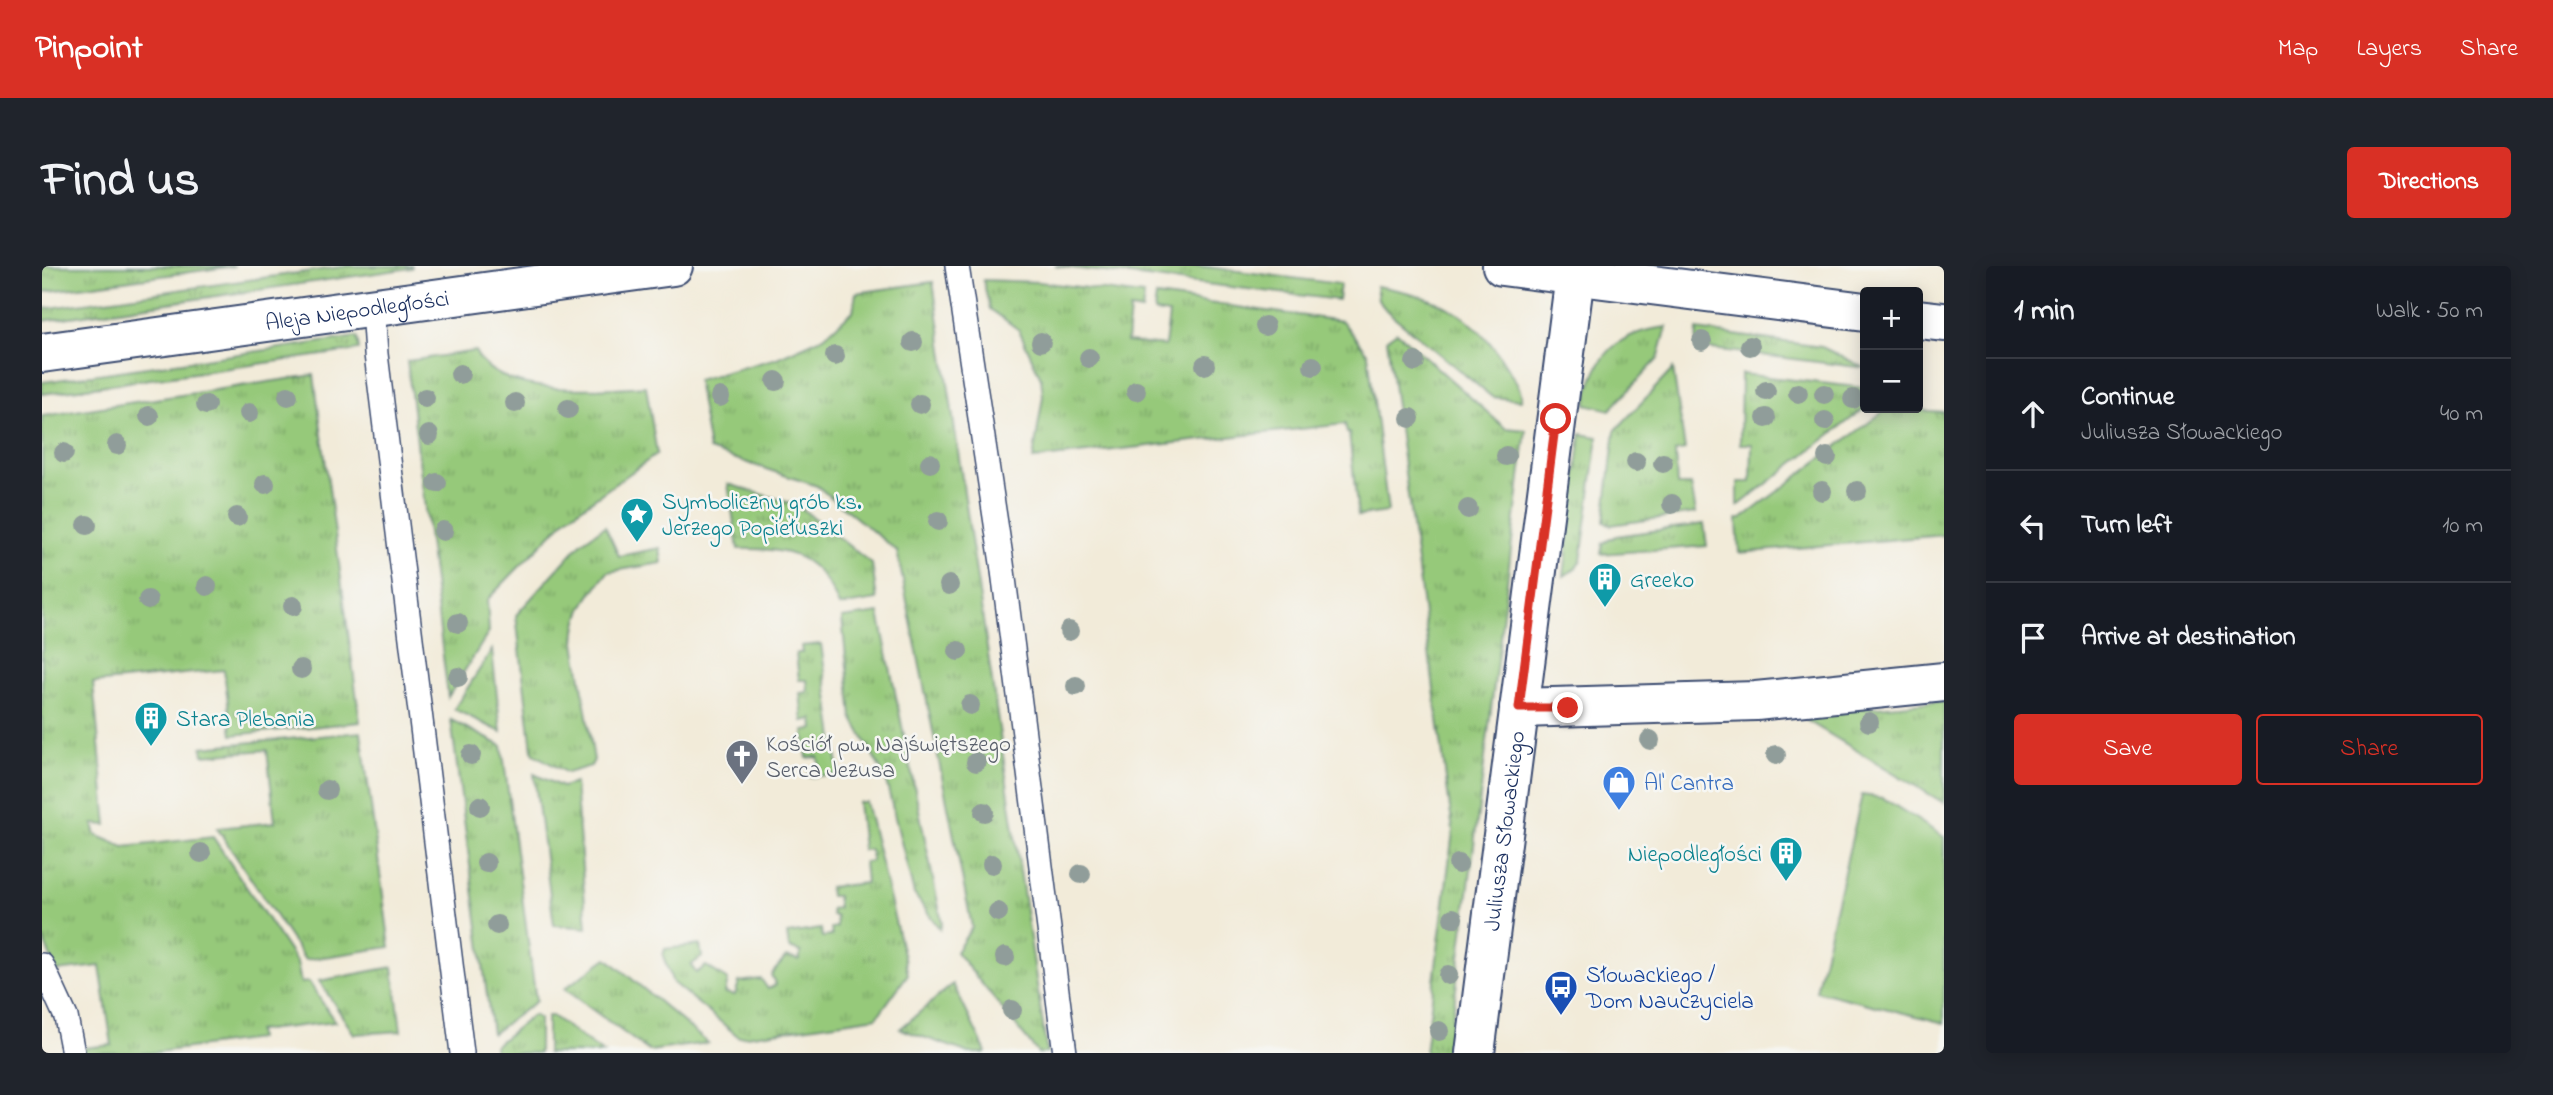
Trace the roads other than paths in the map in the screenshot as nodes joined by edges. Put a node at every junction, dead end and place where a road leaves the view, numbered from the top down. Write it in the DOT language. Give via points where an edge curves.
graph roads {
  1 [pos="673,266"];
  2 [pos="957,266"];
  3 [pos="1502,266"];
  4 [pos="1575,271"];
  5 [pos="373,307"];
  6 [pos="1860,311"];
  7 [pos="1923,319"];
  8 [pos="1944,322"];
  9 [pos="42,353"];
  10 [pos="1944,682"];
  11 [pos="1519,708"];
  12 [pos="42,965"];
  13 [pos="73,1053"];
  14 [pos="462,1053"];
  15 [pos="1065,1053"];
  16 [pos="1475,1053"];
  1 -- 5 [label="street, Aleja Niepodległości"];
  2 -- 15 [label="lane" via="1002,563"];
  3 -- 4 [label="street"];
  4 -- 6 [label="street"];
  4 -- 11 [label="street, Juliusza Słowackiego"];
  5 -- 9 [label="street, Aleja Niepodległości"];
  5 -- 14 [label="lane"];
  7 -- 8 [label="street"];
  10 -- 11 [label="street" via="1756,701"];
  11 -- 16 [label="street, Juliusza Słowackiego"];
  12 -- 13 [label="lane" via="66,1017"];
}
